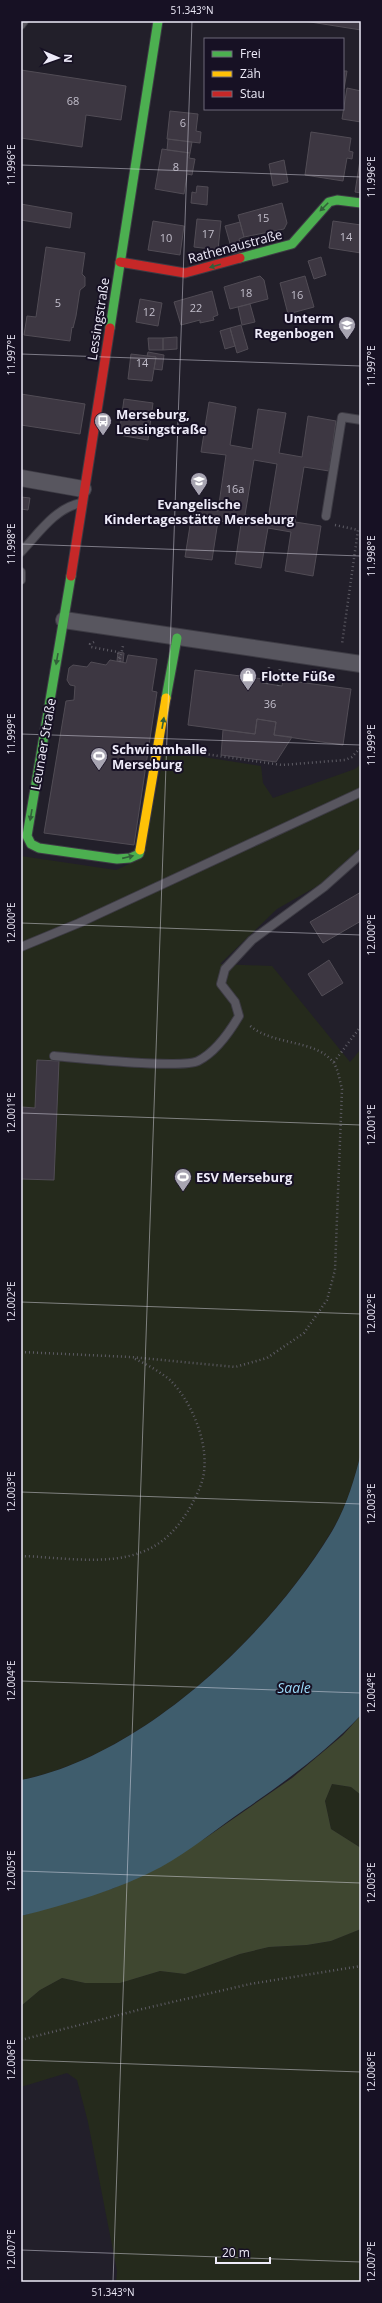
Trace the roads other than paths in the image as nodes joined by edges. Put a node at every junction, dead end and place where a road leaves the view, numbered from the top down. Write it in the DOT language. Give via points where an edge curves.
graph roads {
  1 [pos="24,21"];
  2 [pos="158,21"];
  3 [pos="21,24"];
  4 [pos="361,203"];
  5 [pos="120,262"];
  6 [pos="361,420"];
  7 [pos="21,478"];
  8 [pos="82,496"];
  9 [pos="326,516"];
  10 [pos="21,552"];
  11 [pos="21,572"];
  12 [pos="21,580"];
  13 [pos="64,620"];
  14 [pos="177,638"];
  15 [pos="361,664"];
  16 [pos="361,792"];
  17 [pos="361,854"];
  18 [pos="21,947"];
  19 [pos="54,1056"];
  1 -- 3 [label="lane"];
  2 -- 5 [label="street, Lessingstraße"];
  4 -- 5 [label="street, Rathenaustraße, one-way" via="337,200 329,202 292,244 194,272 174,272"];
  5 -- 8 [label="street, Lessingstraße"];
  6 -- 9 [label="lane" via="342,418"];
  7 -- 8 [label="street"];
  8 -- 10 [label="lane" via="51,519"];
  8 -- 13 [label="street, Lessingstraße"];
  11 -- 12 [label="lane"];
  13 -- 14 [label="street"];
  13 -- 14 [label="street, Leunaer Straße, one-way" via="27,836 31,844 39,848 117,859 130,858 138,854"];
  14 -- 15 [label="street"];
  16 -- 18 [label="lane" via="79,923"];
  17 -- 19 [label="lane" via="324,887 252,940 225,968 222,984 235,1002 239,1016 217,1046 197,1062 169,1063"];
}
